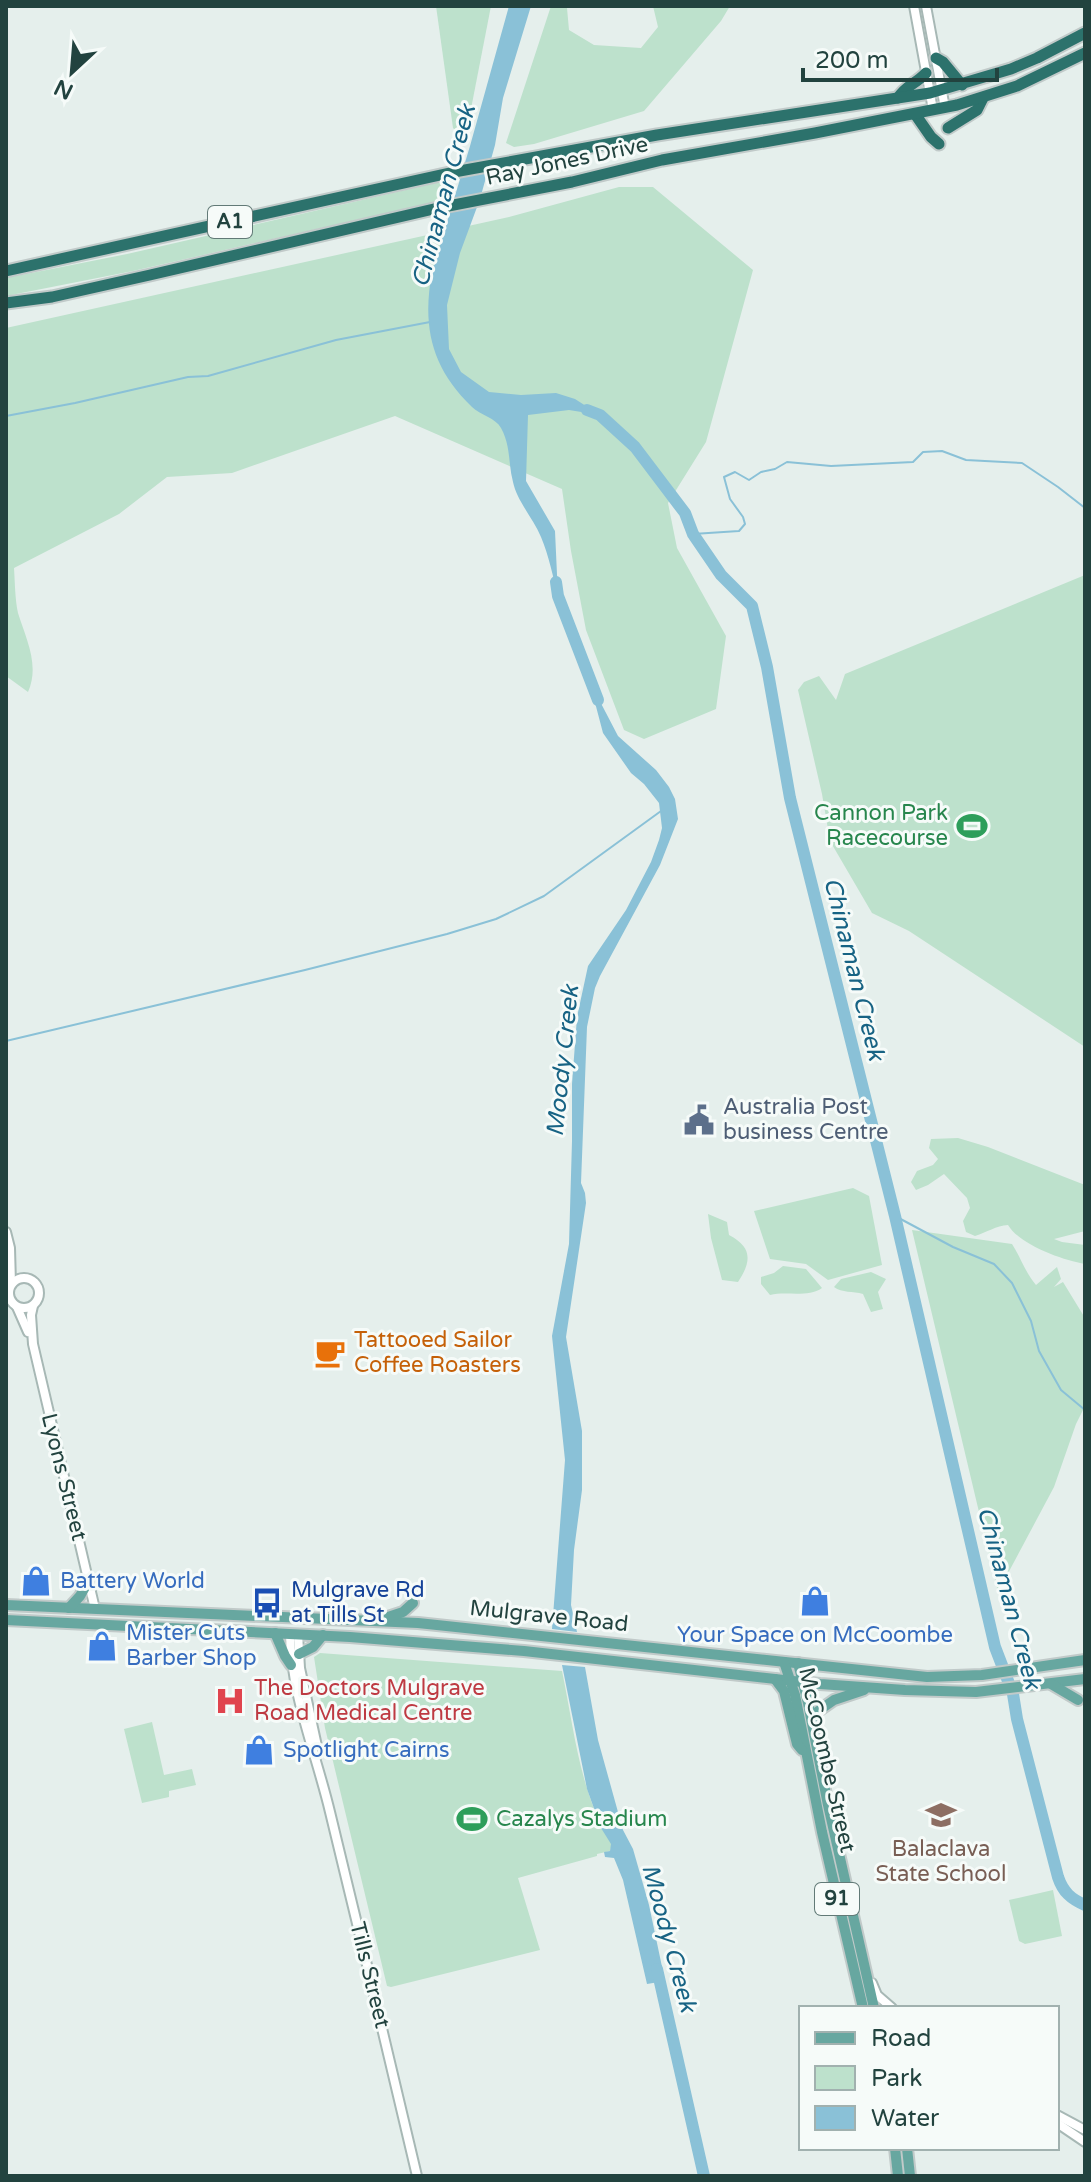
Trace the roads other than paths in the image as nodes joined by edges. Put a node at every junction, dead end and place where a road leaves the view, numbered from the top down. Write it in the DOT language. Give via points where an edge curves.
graph roads {
  1 [pos="914,6"];
  2 [pos="926,6"];
  3 [pos="1085,33"];
  4 [pos="1085,53"];
  5 [pos="936,58"];
  6 [pos="926,73"];
  7 [pos="962,85"];
  8 [pos="936,92"];
  9 [pos="898,98"];
  10 [pos="983,98"];
  11 [pos="939,109"];
  12 [pos="915,114"];
  13 [pos="948,128"];
  14 [pos="939,144"];
  15 [pos="6,271"];
  16 [pos="6,303"];
  17 [pos="6,1232"];
  18 [pos="10,1248"];
  19 [pos="25,1278"];
  20 [pos="11,1285"];
  21 [pos="33,1306"];
  22 [pos="17,1307"];
  23 [pos="33,1344"];
  24 [pos="89,1580"];
  25 [pos="413,1603"];
  26 [pos="6,1605"];
  27 [pos="69,1608"];
  28 [pos="95,1609"];
  29 [pos="295,1619"];
  30 [pos="6,1620"];
  31 [pos="377,1621"];
  32 [pos="418,1623"];
  33 [pos="97,1624"];
  34 [pos="275,1633"];
  35 [pos="294,1634"];
  36 [pos="323,1635"];
  37 [pos="422,1643"];
  38 [pos="299,1654"];
  39 [pos="1085,1660"];
  40 [pos="784,1662"];
  41 [pos="798,1663"];
  42 [pos="291,1665"];
  43 [pos="775,1679"];
  44 [pos="1085,1679"];
  45 [pos="790,1681"];
  46 [pos="803,1682"];
  47 [pos="1051,1684"];
  48 [pos="874,1688"];
  49 [pos="1078,1700"];
  50 [pos="811,1716"];
  51 [pos="805,1755"];
  52 [pos="321,1775"];
  53 [pos="859,1945"];
  54 [pos="862,2006"];
  55 [pos="874,2006"];
  56 [pos="890,2006"];
  57 [pos="1059,2116"];
  58 [pos="1059,2124"];
  59 [pos="1085,2130"];
  60 [pos="1085,2142"];
  61 [pos="895,2150"];
  62 [pos="907,2150"];
  63 [pos="417,2176"];
  64 [pos="898,2176"];
  65 [pos="910,2176"];
  1 -- 6 [label="street"];
  2 -- 5 [label="street"];
  3 -- 7 [label="highway, Ray Jones Drive / A1" via="1024,64"];
  4 -- 10 [label="highway, Ray Jones Drive / A1"];
  5 -- 7 [label="highway"];
  5 -- 8 [label="street"];
  6 -- 8 [label="street"];
  6 -- 9 [label="highway"];
  7 -- 8 [label="highway, Ray Jones Drive / A1"];
  8 -- 9 [label="highway, Ray Jones Drive / A1"];
  8 -- 11 [label="street"];
  9 -- 15 [label="highway, Ray Jones Drive / A1" via="454,172"];
  10 -- 11 [label="highway, Ray Jones Drive / A1"];
  10 -- 13 [label="highway" via="977,110"];
  11 -- 12 [label="highway, Ray Jones Drive / A1"];
  12 -- 14 [label="highway"];
  12 -- 16 [label="highway, Ray Jones Drive / A1" via="662,160"];
  17 -- 18 [label="street"];
  18 -- 19 [label="street"];
  18 -- 20 [label="street"];
  19 -- 20 [label="street"];
  19 -- 21 [label="street" via="38,1288"];
  20 -- 22 [label="street" via="9,1298"];
  21 -- 22 [label="street"];
  21 -- 23 [label="street, Lyons Street"];
  22 -- 23 [label="street, Lyons Street"];
  23 -- 24 [label="street, Lyons Street"];
  24 -- 27 [label="main road"];
  24 -- 28 [label="street, Lyons Street"];
  25 -- 31 [label="main road"];
  26 -- 27 [label="main road, Mulgrave Road"];
  27 -- 28 [label="main road, Mulgrave Road"];
  28 -- 29 [label="main road, Mulgrave Road"];
  28 -- 33 [label="main road"];
  29 -- 31 [label="main road, Mulgrave Road"];
  29 -- 35 [label="main road"];
  30 -- 33 [label="main road, Mulgrave Road"];
  31 -- 32 [label="main road, Mulgrave Road"];
  32 -- 37 [label="main road"];
  32 -- 40 [label="main road, Mulgrave Road"];
  33 -- 34 [label="main road, Mulgrave Road"];
  34 -- 35 [label="main road, Mulgrave Road"];
  34 -- 42 [label="main road"];
  35 -- 36 [label="main road, Mulgrave Road"];
  35 -- 38 [label="street, Tills Street"];
  35 -- 42 [label="street, Tills Street"];
  36 -- 37 [label="main road, Mulgrave Road"];
  36 -- 38 [label="main road"];
  37 -- 43 [label="main road, Mulgrave Road"];
  38 -- 52 [label="street, Tills Street"];
  39 -- 41 [label="main road, Mulgrave Road" via="969,1677"];
  40 -- 41 [label="main road, Mulgrave Road"];
  40 -- 45 [label="main road, McCoombe Street / 91"];
  41 -- 46 [label="main road, McCoombe Street / 91"];
  42 -- 52 [label="street, Tills Street"];
  43 -- 45 [label="main road, Mulgrave Road"];
  43 -- 51 [label="main road"];
  44 -- 47 [label="main road, Mulgrave Road"];
  45 -- 46 [label="main road, Mulgrave Road"];
  45 -- 51 [label="main road, McCoombe Street / 91"];
  46 -- 48 [label="main road, Mulgrave Road"];
  46 -- 50 [label="main road, McCoombe Street / 91"];
  47 -- 48 [label="main road, Mulgrave Road" via="951,1692"];
  47 -- 49 [label="main road"];
  48 -- 50 [label="main road" via="834,1700"];
  50 -- 53 [label="main road, McCoombe Street / 91"];
  51 -- 54 [label="main road, McCoombe Street / 91"];
  52 -- 63 [label="street, Tills Street"];
  53 -- 55 [label="main road, McCoombe Street / 91"];
  53 -- 56 [label="street" via="877,1995"];
  57 -- 59 [label="street"];
  58 -- 60 [label="street"];
  61 -- 64 [label="main road"];
  62 -- 65 [label="main road"];
}
